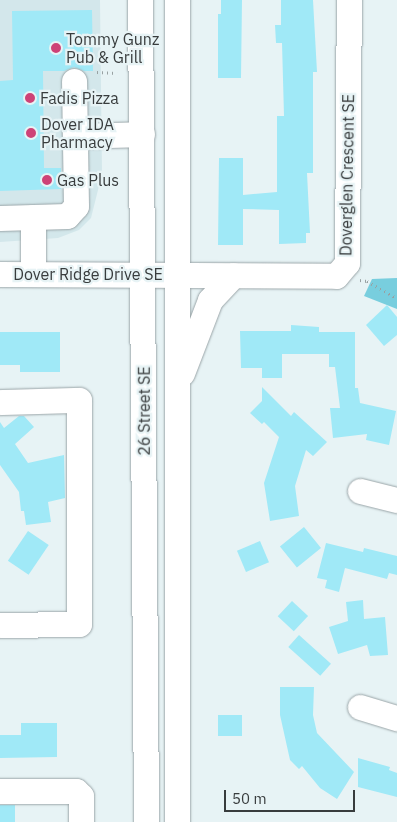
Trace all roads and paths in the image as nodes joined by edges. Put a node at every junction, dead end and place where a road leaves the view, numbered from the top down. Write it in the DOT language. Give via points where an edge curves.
graph roads {
  1 [pos="140,0"];
  2 [pos="177,0"];
  3 [pos="349,0"];
  4 [pos="117,73"];
  5 [pos="85,77"];
  6 [pos="142,134"];
  7 [pos="75,136"];
  8 [pos="33,217"];
  9 [pos="0,218"];
  10 [pos="143,273"];
  11 [pos="0,274"];
  12 [pos="33,274"];
  13 [pos="176,274"];
  14 [pos="233,275"];
  15 [pos="336,276"];
  16 [pos="397,298"];
  17 [pos="176,389"];
  18 [pos="0,402"];
  19 [pos="360,491"];
  20 [pos="397,500"];
  21 [pos="0,625"];
  22 [pos="360,707"];
  23 [pos="397,718"];
  24 [pos="0,791"];
  25 [pos="81,822"];
  26 [pos="146,822"];
  27 [pos="176,822"];
  1 -- 6 [label="street, 26 Street SE"];
  2 -- 13 [label="street, 26 Street SE"];
  3 -- 15 [label="street, Doverglen Crescent SE" via="347,263"];
  4 -- 5 [label="path"];
  5 -- 7 [label="street"];
  6 -- 7 [label="street"];
  6 -- 10 [label="street, 26 Street SE"];
  7 -- 8 [label="street" via="76,206 67,216"];
  8 -- 9 [label="street"];
  8 -- 12 [label="street"];
  10 -- 12 [label="street, Dover Ridge Drive SE"];
  10 -- 13 [label="street, Dover Ridge Drive SE"];
  10 -- 26 [label="street, 26 Street SE"];
  11 -- 12 [label="street, Dover Ridge Drive SE"];
  13 -- 14 [label="street, Doverglen Crescent SE"];
  13 -- 17 [label="street, 26 Street SE"];
  14 -- 15 [label="street, Doverglen Crescent SE"];
  14 -- 17 [label="street" via="210,300"];
  15 -- 16 [label="path" via="367,281"];
  17 -- 27 [label="street, 26 Street SE"];
  18 -- 21 [label="street" via="79,400 79,624"];
  19 -- 20 [label="street"];
  22 -- 23 [label="street"];
  24 -- 25 [label="street" via="76,791 81,796"];
}
